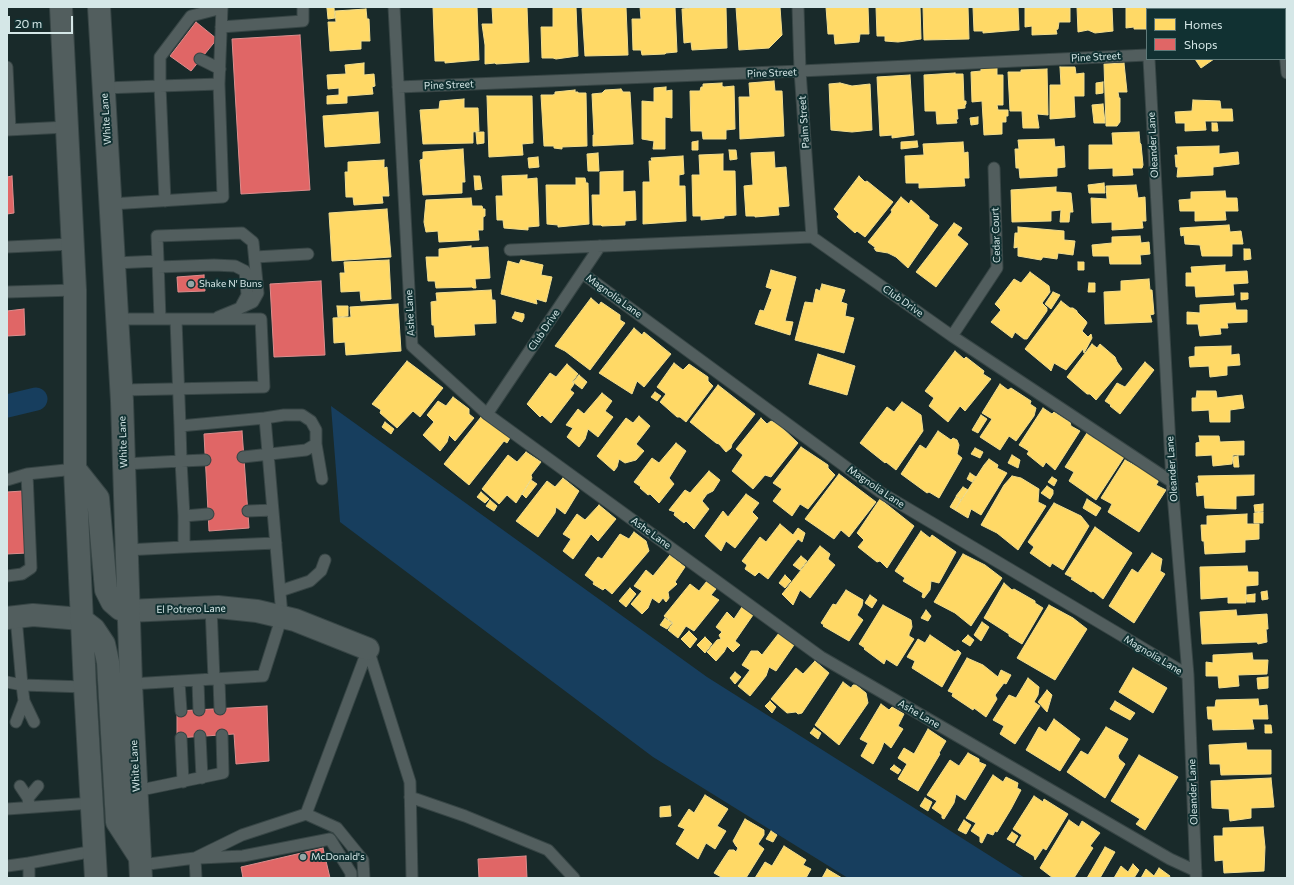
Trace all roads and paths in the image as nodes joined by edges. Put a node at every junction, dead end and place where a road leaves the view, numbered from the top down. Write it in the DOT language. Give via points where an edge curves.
graph roads {
  1 [pos="61,7"];
  2 [pos="99,7"];
  3 [pos="303,7"];
  4 [pos="394,7"];
  5 [pos="798,7"];
  6 [pos="222,8"];
  7 [pos="221,26"];
  8 [pos="1146,55"];
  9 [pos="200,59"];
  10 [pos="1149,60"];
  11 [pos="1286,60"];
  12 [pos="7,67"];
  13 [pos="220,68"];
  14 [pos="800,72"];
  15 [pos="1287,73"];
  16 [pos="219,84"];
  17 [pos="160,86"];
  18 [pos="398,87"];
  19 [pos="104,88"];
  20 [pos="8,96"];
  21 [pos="67,127"];
  22 [pos="9,130"];
  23 [pos="994,168"];
  24 [pos="165,201"];
  25 [pos="111,204"];
  26 [pos="812,237"];
  27 [pos="73,244"];
  28 [pos="600,246"];
  29 [pos="7,247"];
  30 [pos="510,250"];
  31 [pos="308,254"];
  32 [pos="255,257"];
  33 [pos="115,263"];
  34 [pos="158,264"];
  35 [pos="582,272"];
  36 [pos="75,290"];
  37 [pos="7,292"];
  38 [pos="240,308"];
  39 [pos="118,319"];
  40 [pos="160,319"];
  41 [pos="212,319"];
  42 [pos="176,320"];
  43 [pos="952,336"];
  44 [pos="178,389"];
  45 [pos="122,390"];
  46 [pos="487,414"];
  47 [pos="265,418"];
  48 [pos="180,426"];
  49 [pos="316,444"];
  50 [pos="268,454"];
  51 [pos="243,457"];
  52 [pos="205,460"];
  53 [pos="181,461"];
  54 [pos="124,464"];
  55 [pos="74,469"];
  56 [pos="26,474"];
  57 [pos="322,479"];
  58 [pos="7,480"];
  59 [pos="1172,482"];
  60 [pos="273,510"];
  61 [pos="248,511"];
  62 [pos="208,514"];
  63 [pos="184,516"];
  64 [pos="276,544"];
  65 [pos="184,547"];
  66 [pos="126,550"];
  67 [pos="325,560"];
  68 [pos="7,576"];
  69 [pos="280,591"];
  70 [pos="211,607"];
  71 [pos="128,611"];
  72 [pos="282,616"];
  73 [pos="12,618"];
  74 [pos="81,619"];
  75 [pos="368,649"];
  76 [pos="1188,675"];
  77 [pos="217,680"];
  78 [pos="198,681"];
  79 [pos="7,682"];
  80 [pos="179,682"];
  81 [pos="131,684"];
  82 [pos="22,685"];
  83 [pos="84,687"];
  84 [pos="24,701"];
  85 [pos="220,708"];
  86 [pos="199,710"];
  87 [pos="181,711"];
  88 [pos="16,722"];
  89 [pos="34,722"];
  90 [pos="222,735"];
  91 [pos="200,736"];
  92 [pos="181,738"];
  93 [pos="202,778"];
  94 [pos="183,782"];
  95 [pos="20,786"];
  96 [pos="38,786"];
  97 [pos="136,791"];
  98 [pos="410,797"];
  99 [pos="28,803"];
  100 [pos="92,803"];
  101 [pos="7,809"];
  102 [pos="306,814"];
  103 [pos="94,851"];
  104 [pos="196,858"];
  105 [pos="29,863"];
  106 [pos="7,866"];
  107 [pos="141,867"];
  108 [pos="1196,874"];
  109 [pos="29,878"];
  110 [pos="96,878"];
  111 [pos="196,878"];
  112 [pos="350,878"];
  113 [pos="364,878"];
  114 [pos="412,878"];
  115 [pos="574,878"];
  1 -- 21 [label="main road"];
  2 -- 19 [label="main road, White Lane"];
  3 -- 7 [label="lane" via="303,21"];
  4 -- 18 [label="lane, Ashe Lane"];
  5 -- 14 [label="lane, Palm Street"];
  6 -- 7 [label="lane"];
  6 -- 17 [label="lane" via="191,16 176,42 160,57"];
  7 -- 13 [label="lane"];
  8 -- 14 [label="lane, Pine Street"];
  9 -- 13 [label="lane"];
  10 -- 59 [label="lane, Oleander Lane"];
  11 -- 15 [label="lane"];
  12 -- 20 [label="lane"];
  13 -- 16 [label="lane"];
  14 -- 18 [label="lane, Pine Street"];
  14 -- 26 [label="lane, Palm Street"];
  16 -- 17 [label="lane"];
  16 -- 24 [label="lane" via="223,197"];
  17 -- 19 [label="lane"];
  17 -- 24 [label="lane"];
  18 -- 46 [label="lane, Ashe Lane" via="412,346"];
  19 -- 25 [label="main road, White Lane"];
  20 -- 22 [label="lane"];
  21 -- 22 [label="lane"];
  21 -- 27 [label="main road"];
  23 -- 43 [label="lane, Cedar Court" via="997,268"];
  24 -- 25 [label="lane"];
  25 -- 33 [label="main road, White Lane"];
  26 -- 28 [label="lane"];
  26 -- 43 [label="lane, Club Drive"];
  27 -- 29 [label="lane"];
  27 -- 36 [label="main road"];
  28 -- 30 [label="lane"];
  28 -- 35 [label="lane, Club Drive"];
  31 -- 32 [label="lane"];
  32 -- 34 [label="lane" via="253,242 242,233 157,236"];
  32 -- 38 [label="lane" via="258,293 253,302"];
  33 -- 34 [label="lane"];
  33 -- 39 [label="main road, White Lane"];
  34 -- 38 [label="lane" via="235,266 245,271 247,295"];
  34 -- 40 [label="lane"];
  35 -- 46 [label="lane, Club Drive"];
  35 -- 76 [label="lane, Magnolia Lane" via="880,492"];
  36 -- 37 [label="lane"];
  36 -- 55 [label="main road"];
  38 -- 41 [label="lane"];
  39 -- 40 [label="lane"];
  39 -- 45 [label="main road, White Lane"];
  40 -- 42 [label="lane"];
  41 -- 42 [label="lane"];
  41 -- 44 [label="lane" via="260,319 264,387"];
  42 -- 44 [label="lane"];
  43 -- 59 [label="lane, Club Drive"];
  44 -- 45 [label="lane"];
  44 -- 48 [label="lane"];
  45 -- 54 [label="main road, White Lane"];
  46 -- 108 [label="lane, Ashe Lane" via="821,657"];
  47 -- 48 [label="lane"];
  47 -- 49 [label="lane" via="302,415 311,421 316,430"];
  47 -- 50 [label="lane"];
  48 -- 53 [label="lane"];
  49 -- 50 [label="lane" via="306,450"];
  49 -- 57 [label="lane"];
  50 -- 51 [label="lane"];
  50 -- 60 [label="lane"];
  52 -- 53 [label="lane"];
  53 -- 54 [label="lane"];
  53 -- 63 [label="lane"];
  54 -- 66 [label="main road, White Lane"];
  55 -- 56 [label="lane"];
  55 -- 71 [label="main road" via="98,498 106,590 112,602 120,609"];
  55 -- 74 [label="main road"];
  56 -- 58 [label="lane"];
  56 -- 68 [label="lane" via="31,568 22,574"];
  59 -- 76 [label="lane, Oleander Lane"];
  60 -- 61 [label="lane"];
  60 -- 64 [label="lane"];
  62 -- 63 [label="lane"];
  63 -- 65 [label="lane"];
  64 -- 65 [label="lane"];
  64 -- 69 [label="lane"];
  65 -- 66 [label="lane"];
  66 -- 71 [label="main road, White Lane"];
  67 -- 69 [label="lane" via="321,571 310,581"];
  69 -- 72 [label="lane"];
  70 -- 71 [label="main road, El Potrero Lane"];
  70 -- 72 [label="main road, El Potrero Lane"];
  70 -- 77 [label="lane"];
  71 -- 81 [label="main road, White Lane"];
  72 -- 75 [label="main road, El Potrero Lane"];
  72 -- 77 [label="lane" via="263,676"];
  73 -- 74 [label="main road" via="33,615"];
  73 -- 82 [label="lane"];
  74 -- 83 [label="main road"];
  74 -- 107 [label="main road" via="94,629 104,644 108,662 117,822"];
  75 -- 98 [label="lane" via="410,782"];
  75 -- 102 [label="lane"];
  76 -- 108 [label="lane, Oleander Lane"];
  77 -- 78 [label="lane"];
  77 -- 85 [label="lane"];
  78 -- 80 [label="lane"];
  78 -- 86 [label="lane"];
  79 -- 82 [label="lane"];
  80 -- 81 [label="lane"];
  80 -- 87 [label="lane"];
  81 -- 97 [label="main road, White Lane"];
  82 -- 83 [label="lane"];
  82 -- 84 [label="lane"];
  83 -- 100 [label="main road"];
  84 -- 88 [label="lane"];
  84 -- 89 [label="lane"];
  90 -- 93 [label="lane" via="224,773"];
  91 -- 93 [label="lane"];
  92 -- 94 [label="lane"];
  93 -- 94 [label="lane"];
  94 -- 97 [label="lane"];
  95 -- 99 [label="lane"];
  96 -- 99 [label="lane"];
  97 -- 107 [label="main road, White Lane"];
  98 -- 114 [label="lane"];
  98 -- 115 [label="lane" via="548,850"];
  99 -- 100 [label="lane"];
  99 -- 101 [label="lane"];
  100 -- 103 [label="main road"];
  102 -- 104 [label="lane" via="242,835"];
  102 -- 113 [label="lane" via="337,828 364,860"];
  103 -- 105 [label="lane"];
  103 -- 110 [label="main road"];
  104 -- 107 [label="lane"];
  104 -- 111 [label="lane"];
  104 -- 112 [label="lane" via="243,856 330,839 351,873"];
  105 -- 106 [label="lane"];
  105 -- 109 [label="lane"];
}
